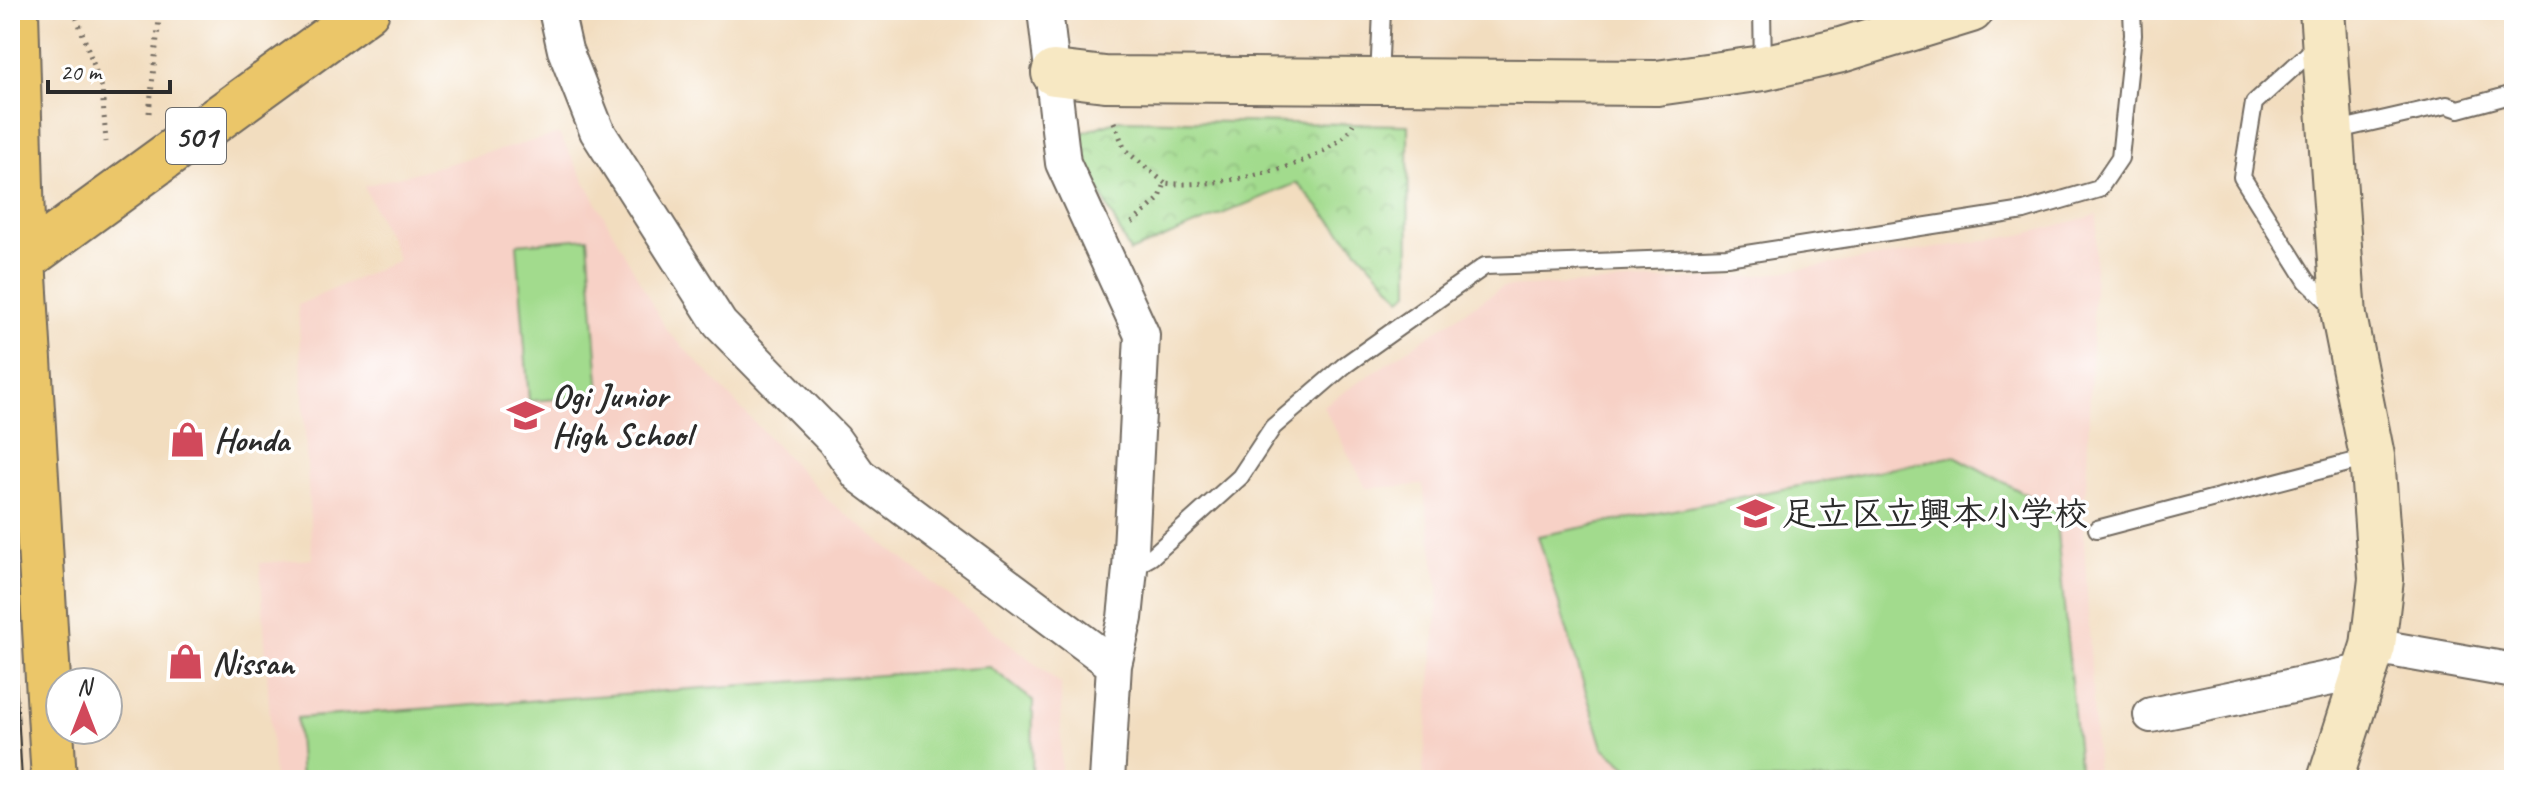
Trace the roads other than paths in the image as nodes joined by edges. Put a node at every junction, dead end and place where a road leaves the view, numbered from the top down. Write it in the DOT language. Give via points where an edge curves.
graph roads {
  1 [pos="16,10"];
  2 [pos="367,10"];
  3 [pos="556,10"];
  4 [pos="1045,10"];
  5 [pos="1382,10"];
  6 [pos="1762,10"];
  7 [pos="1971,10"];
  8 [pos="2132,10"];
  9 [pos="2323,25"];
  10 [pos="1763,68"];
  11 [pos="1054,73"];
  12 [pos="1379,81"];
  13 [pos="2514,94"];
  14 [pos="2330,131"];
  15 [pos="17,264"];
  16 [pos="2344,316"];
  17 [pos="2372,456"];
  18 [pos="2097,529"];
  19 [pos="1130,569"];
  20 [pos="2370,659"];
  21 [pos="1114,665"];
  22 [pos="2514,671"];
  23 [pos="2151,715"];
  24 [pos="54,780"];
  25 [pos="1107,780"];
  26 [pos="2330,780"];
  1 -- 15 [label="main road"];
  2 -- 15 [label="main road, 501"];
  3 -- 21 [label="street" via="565,50 597,131 720,324 834,440 859,475"];
  4 -- 11 [label="street"];
  5 -- 12 [label="lane"];
  6 -- 10 [label="lane"];
  7 -- 10 [label="street"];
  8 -- 19 [label="lane" via="2120,158 2099,189 2024,211 1727,257 1485,266 1333,375 1273,427 1240,477 1151,557"];
  9 -- 14 [label="street"];
  9 -- 16 [label="lane" via="2254,103 2242,177 2307,281"];
  10 -- 12 [label="street" via="1657,83"];
  11 -- 12 [label="street" via="1105,79"];
  11 -- 19 [label="street" via="1063,163 1142,335"];
  13 -- 14 [label="lane"];
  14 -- 16 [label="street"];
  15 -- 24 [label="main road"];
  16 -- 17 [label="street"];
  17 -- 18 [label="lane"];
  17 -- 20 [label="street" via="2381,579"];
  19 -- 21 [label="street"];
  20 -- 22 [label="street"];
  20 -- 23 [label="street"];
  20 -- 26 [label="street"];
  21 -- 25 [label="street"];
}
